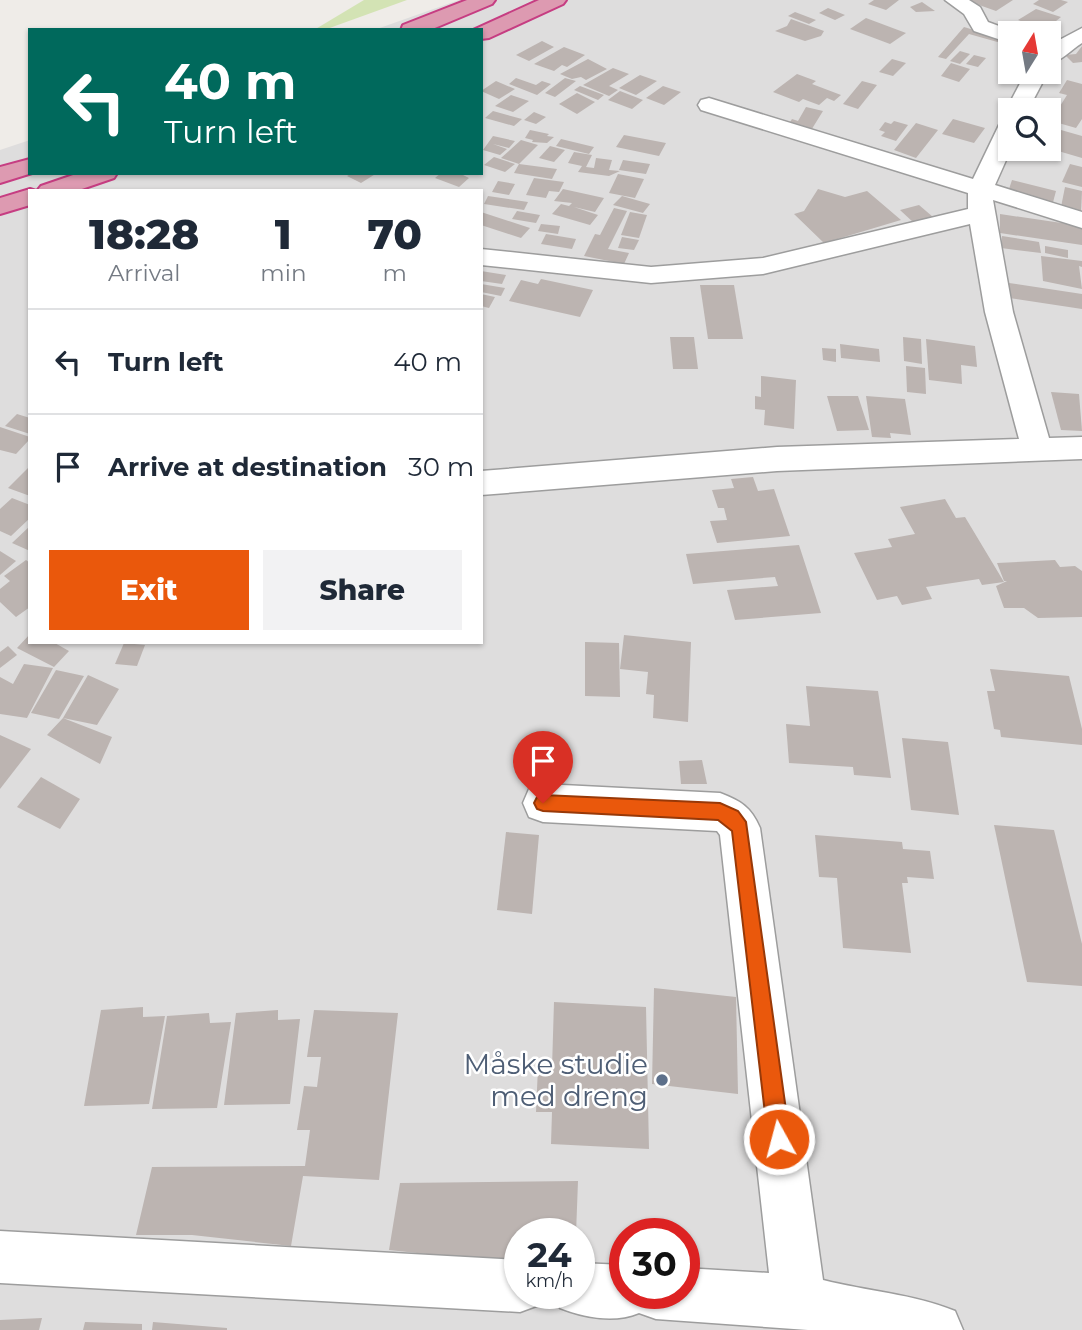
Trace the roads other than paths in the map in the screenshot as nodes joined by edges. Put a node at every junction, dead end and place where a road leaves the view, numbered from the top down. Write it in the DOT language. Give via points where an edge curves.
graph roads {
  1 [pos="485,0"];
  2 [pos="556,0"];
  3 [pos="955,0"];
  4 [pos="416,28"];
  5 [pos="483,32"];
  6 [pos="998,33"];
  7 [pos="1082,34"];
  8 [pos="1061,46"];
  9 [pos="709,105"];
  10 [pos="998,156"];
  11 [pos="28,167"];
  12 [pos="0,175"];
  13 [pos="99,175"];
  14 [pos="56,189"];
  15 [pos="28,198"];
  16 [pos="980,202"];
  17 [pos="0,206"];
  18 [pos="1082,220"];
  19 [pos="483,257"];
  20 [pos="1082,448"];
  21 [pos="1037,449"];
  22 [pos="483,483"];
  23 [pos="543,803"];
  24 [pos="0,1257"];
  25 [pos="504,1285"];
  26 [pos="700,1295"];
  27 [pos="799,1301"];
  28 [pos="936,1330"];
  1 -- 4 [label="highway"];
  2 -- 5 [label="highway"];
  3 -- 6 [label="street" via="973,11 982,28"];
  7 -- 8 [label="street"];
  9 -- 16 [label="street"];
  10 -- 16 [label="street"];
  11 -- 12 [label="highway"];
  13 -- 14 [label="highway"];
  15 -- 17 [label="highway"];
  16 -- 18 [label="street"];
  16 -- 19 [label="street" via="763,266 652,275"];
  16 -- 21 [label="street" via="999,313"];
  20 -- 21 [label="street"];
  21 -- 22 [label="street" via="777,460"];
  23 -- 27 [label="street" via="720,812 740,828"];
  24 -- 25 [label="street"];
  26 -- 27 [label="street"];
  27 -- 28 [label="street"];
}
